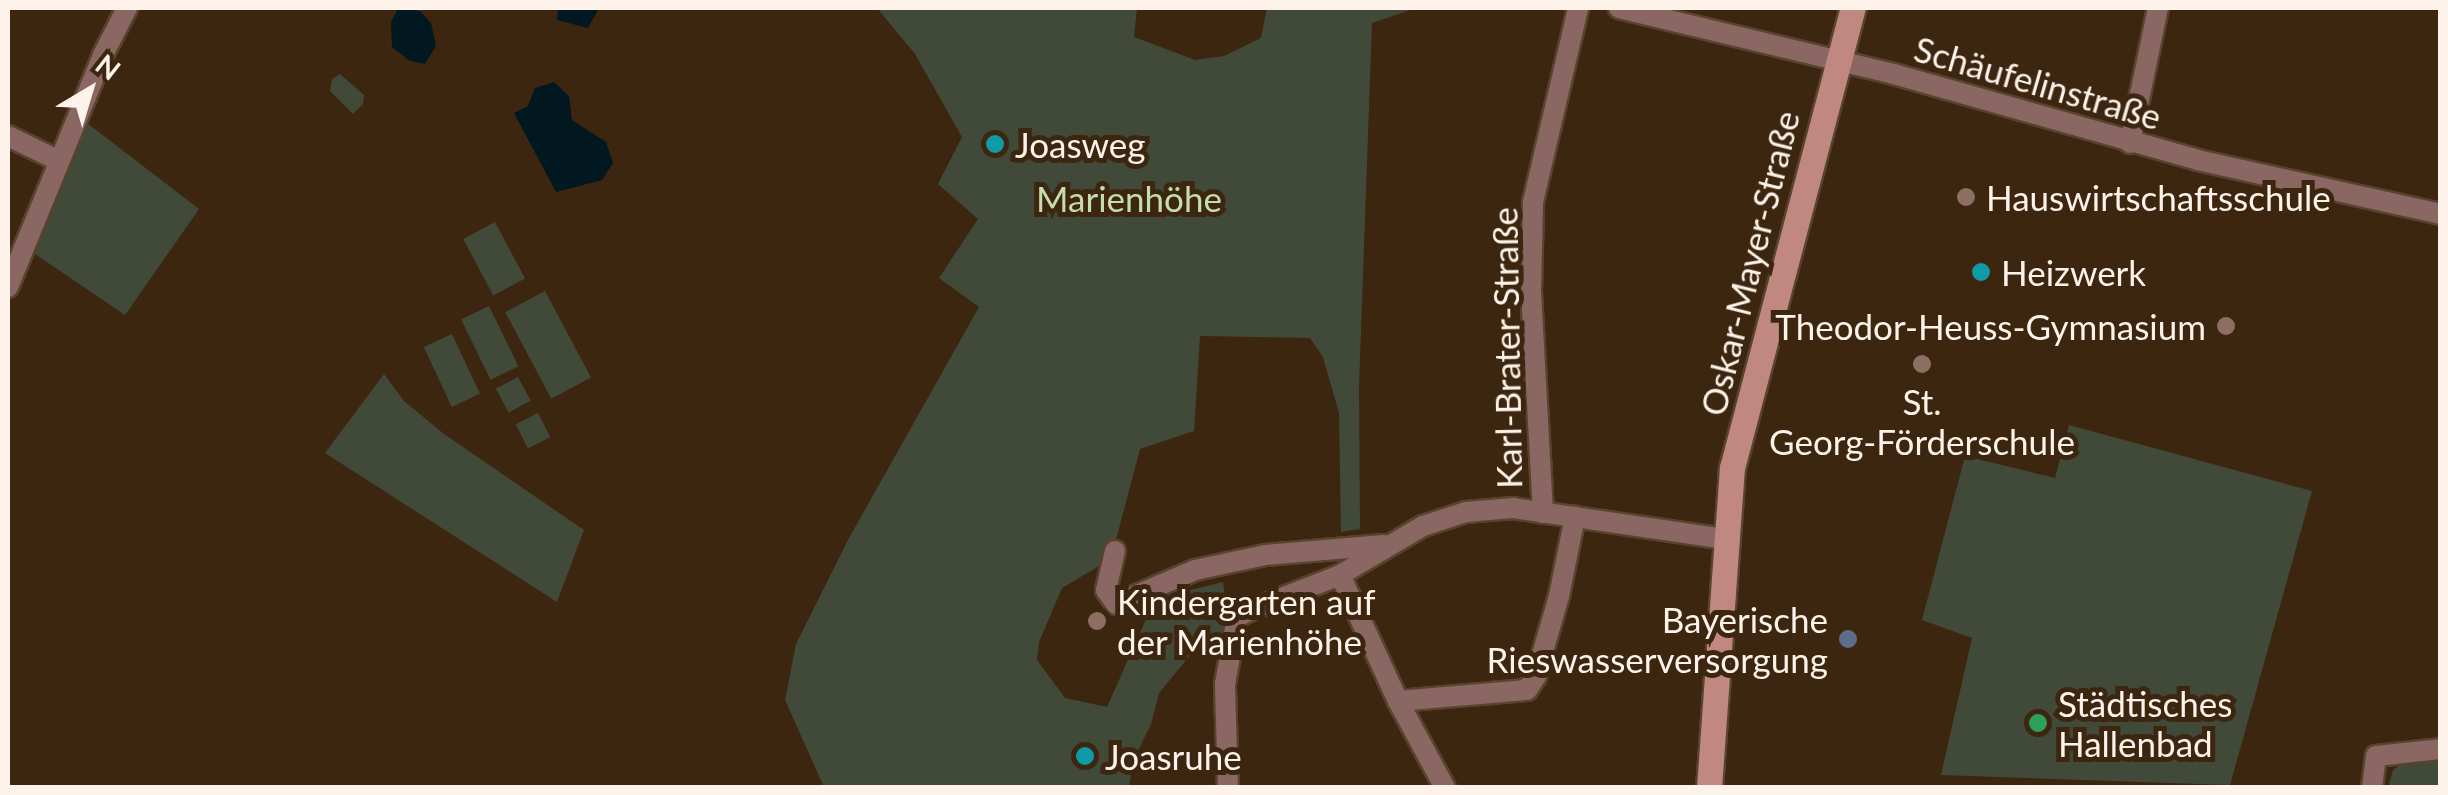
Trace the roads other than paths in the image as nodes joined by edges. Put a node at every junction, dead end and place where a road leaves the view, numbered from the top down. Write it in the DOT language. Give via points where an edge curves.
graph roads {
  1 [pos="127,8"];
  2 [pos="1578,8"];
  3 [pos="1619,8"];
  4 [pos="1853,8"];
  5 [pos="2158,8"];
  6 [pos="1838,60"];
  7 [pos="8,136"];
  8 [pos="2130,143"];
  9 [pos="59,162"];
  10 [pos="2440,214"];
  11 [pos="8,286"];
  12 [pos="1543,513"];
  13 [pos="1575,517"];
  14 [pos="1725,539"];
  15 [pos="1390,544"];
  16 [pos="1115,550"];
  17 [pos="1340,574"];
  18 [pos="1398,701"];
  19 [pos="2440,749"];
  20 [pos="1228,788"];
  21 [pos="1445,788"];
  22 [pos="1709,788"];
  23 [pos="2372,788"];
  1 -- 9 [label="street"];
  2 -- 12 [label="street, Karl-Brater-Straße" via="1533,202"];
  3 -- 6 [label="street, Schäufelinstraße"];
  4 -- 6 [label="main road, Oskar-Mayer-Straße"];
  5 -- 8 [label="street"];
  6 -- 8 [label="street, Schäufelinstraße"];
  6 -- 14 [label="main road, Oskar-Mayer-Straße" via="1732,468"];
  7 -- 9 [label="street"];
  8 -- 10 [label="street, Schäufelinstraße"];
  9 -- 11 [label="street"];
  12 -- 13 [label="street"];
  12 -- 15 [label="street" via="1466,512"];
  13 -- 14 [label="street"];
  13 -- 18 [label="street" via="1560,596 1526,690"];
  14 -- 22 [label="main road, Oskar-Mayer-Straße"];
  15 -- 16 [label="street" via="1265,555 1195,570 1116,604 1106,590"];
  15 -- 17 [label="street"];
  17 -- 18 [label="street"];
  17 -- 20 [label="street" via="1237,618 1226,684"];
  18 -- 21 [label="street"];
  19 -- 23 [label="street" via="2376,756"];
}
